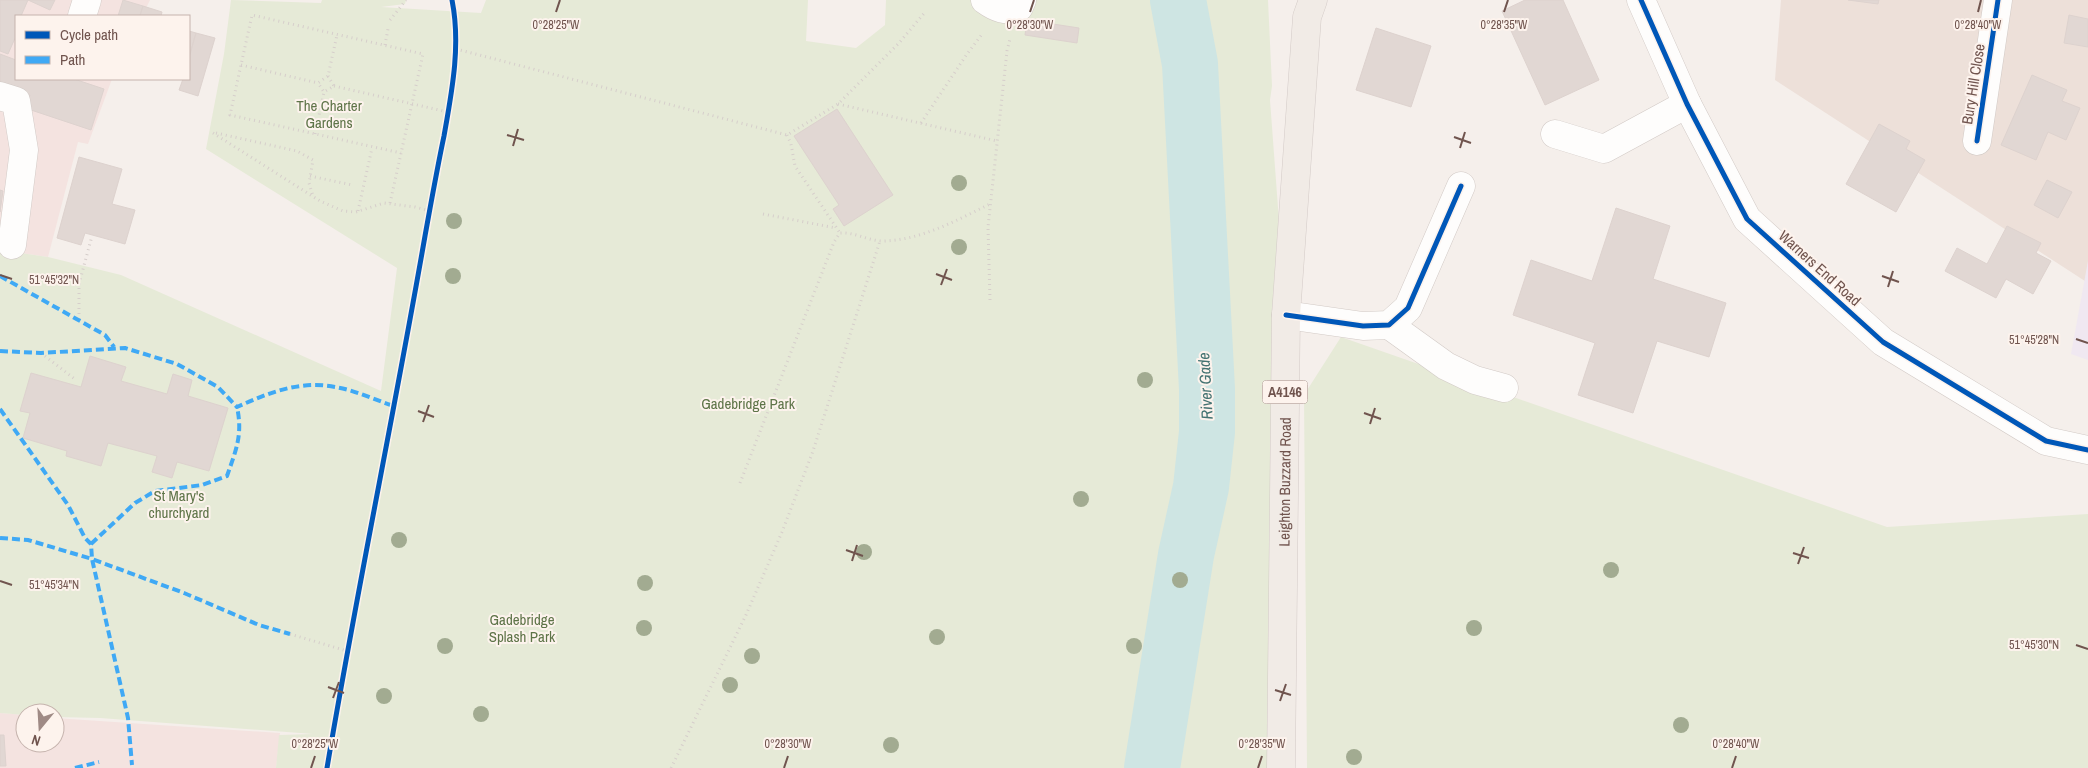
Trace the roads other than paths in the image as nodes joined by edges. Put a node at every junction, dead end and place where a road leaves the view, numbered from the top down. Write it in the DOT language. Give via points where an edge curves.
graph roads {
  1 [pos="87,0"];
  2 [pos="1641,0"];
  3 [pos="1998,0"];
  4 [pos="1308,6"];
  5 [pos="82,15"];
  6 [pos="0,96"];
  7 [pos="1687,104"];
  8 [pos="1554,134"];
  9 [pos="1977,141"];
  10 [pos="1461,186"];
  11 [pos="12,245"];
  12 [pos="1286,315"];
  13 [pos="1389,325"];
  14 [pos="1504,388"];
  15 [pos="2088,450"];
  16 [pos="1281,768"];
  1 -- 5 [label="street"];
  2 -- 7 [label="street, Warners End Road"];
  3 -- 9 [label="street, Bury Hill Close"];
  4 -- 12 [label="main road, Leighton Buzzard Road / A4146"];
  6 -- 11 [label="street" via="16,101 24,150"];
  7 -- 8 [label="street" via="1604,149"];
  7 -- 15 [label="street, Warners End Road" via="1747,219 1884,342 2046,441"];
  10 -- 13 [label="street" via="1408,308"];
  12 -- 13 [label="street" via="1364,326"];
  12 -- 16 [label="main road, Leighton Buzzard Road / A4146"];
  13 -- 14 [label="street" via="1446,366 1475,380"];
}
